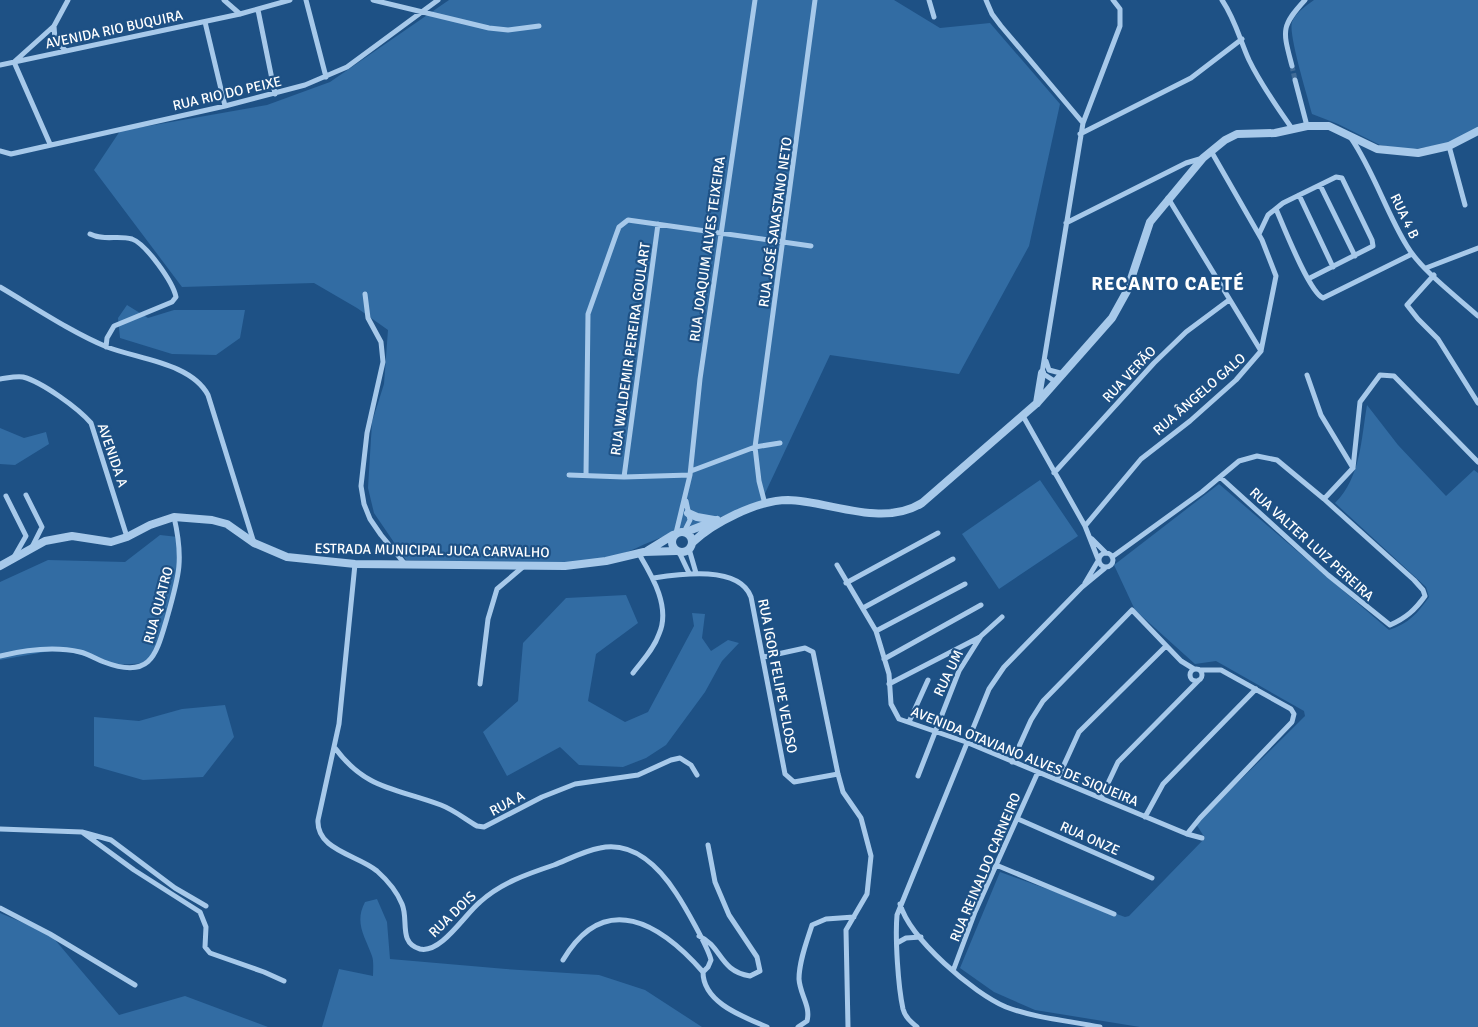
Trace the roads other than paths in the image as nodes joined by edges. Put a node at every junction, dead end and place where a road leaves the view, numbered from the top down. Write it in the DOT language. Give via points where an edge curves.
graph roads {
  1 [pos="68,0"];
  2 [pos="224,0"];
  3 [pos="290,0"];
  4 [pos="306,0"];
  5 [pos="373,0"];
  6 [pos="438,0"];
  7 [pos="755,0"];
  8 [pos="815,0"];
  9 [pos="929,0"];
  10 [pos="986,0"];
  11 [pos="1113,0"];
  12 [pos="1222,0"];
  13 [pos="1305,0"];
  14 [pos="258,10"];
  15 [pos="422,13"];
  16 [pos="240,14"];
  17 [pos="934,17"];
  18 [pos="205,22"];
  19 [pos="54,26"];
  20 [pos="539,26"];
  21 [pos="1242,39"];
  22 [pos="65,50"];
  23 [pos="14,62"];
  24 [pos="0,65"];
  25 [pos="1292,66"];
  26 [pos="326,77"];
  27 [pos="1295,80"];
  28 [pos="275,94"];
  29 [pos="225,106"];
  30 [pos="1083,123"];
  31 [pos="1307,126"];
  32 [pos="1293,130"];
  33 [pos="1478,131"];
  34 [pos="1080,134"];
  35 [pos="1349,135"];
  36 [pos="50,144"];
  37 [pos="1449,146"];
  38 [pos="0,151"];
  39 [pos="1211,151"];
  40 [pos="1203,158"];
  41 [pos="1320,185"];
  42 [pos="1299,195"];
  43 [pos="1168,198"];
  44 [pos="1465,205"];
  45 [pos="1276,209"];
  46 [pos="1066,223"];
  47 [pos="658,224"];
  48 [pos="720,232"];
  49 [pos="90,234"];
  50 [pos="1259,234"];
  51 [pos="784,242"];
  52 [pos="811,246"];
  53 [pos="1478,248"];
  54 [pos="1412,254"];
  55 [pos="1355,256"];
  56 [pos="1334,267"];
  57 [pos="1426,268"];
  58 [pos="1434,275"];
  59 [pos="1308,280"];
  60 [pos="0,287"];
  61 [pos="364,294"];
  62 [pos="1229,300"];
  63 [pos="1478,316"];
  64 [pos="106,346"];
  65 [pos="1261,351"];
  66 [pos="1046,355"];
  67 [pos="1042,373"];
  68 [pos="1064,374"];
  69 [pos="1308,375"];
  70 [pos="0,379"];
  71 [pos="1056,382"];
  72 [pos="1037,403"];
  73 [pos="1478,403"];
  74 [pos="1023,416"];
  75 [pos="780,444"];
  76 [pos="756,447"];
  77 [pos="1478,462"];
  78 [pos="1353,468"];
  79 [pos="690,473"];
  80 [pos="1054,473"];
  81 [pos="569,475"];
  82 [pos="586,475"];
  83 [pos="624,477"];
  84 [pos="1220,477"];
  85 [pos="26,495"];
  86 [pos="6,496"];
  87 [pos="1324,499"];
  88 [pos="686,501"];
  89 [pos="765,504"];
  90 [pos="688,513"];
  91 [pos="174,517"];
  92 [pos="723,520"];
  93 [pos="1085,526"];
  94 [pos="680,533"];
  95 [pos="938,533"];
  96 [pos="127,537"];
  97 [pos="1090,537"];
  98 [pos="254,543"];
  99 [pos="691,546"];
  100 [pos="32,547"];
  101 [pos="678,552"];
  102 [pos="641,553"];
  103 [pos="1106,553"];
  104 [pos="14,557"];
  105 [pos="1112,558"];
  106 [pos="953,559"];
  107 [pos="1098,560"];
  108 [pos="355,564"];
  109 [pos="405,564"];
  110 [pos="524,565"];
  111 [pos="837,565"];
  112 [pos="0,566"];
  113 [pos="1105,568"];
  114 [pos="692,573"];
  115 [pos="653,578"];
  116 [pos="846,583"];
  117 [pos="965,584"];
  118 [pos="1082,587"];
  119 [pos="981,605"];
  120 [pos="863,608"];
  121 [pos="1002,617"];
  122 [pos="876,632"];
  123 [pos="981,636"];
  124 [pos="1166,646"];
  125 [pos="0,656"];
  126 [pos="764,656"];
  127 [pos="884,659"];
  128 [pos="1181,661"];
  129 [pos="1194,669"];
  130 [pos="1202,672"];
  131 [pos="633,673"];
  132 [pos="1191,677"];
  133 [pos="928,680"];
  134 [pos="1199,680"];
  135 [pos="480,684"];
  136 [pos="889,684"];
  137 [pos="1256,689"];
  138 [pos="1184,694"];
  139 [pos="909,722"];
  140 [pos="935,731"];
  141 [pos="966,742"];
  142 [pos="335,748"];
  143 [pos="1012,762"];
  144 [pos="1038,772"];
  145 [pos="838,774"];
  146 [pos="697,775"];
  147 [pos="918,776"];
  148 [pos="1057,780"];
  149 [pos="1101,798"];
  150 [pos="1145,817"];
  151 [pos="1018,819"];
  152 [pos="0,829"];
  153 [pos="82,832"];
  154 [pos="1187,834"];
  155 [pos="1202,838"];
  156 [pos="708,845"];
  157 [pos="996,865"];
  158 [pos="1152,878"];
  159 [pos="900,904"];
  160 [pos="206,906"];
  161 [pos="0,908"];
  162 [pos="1114,914"];
  163 [pos="854,917"];
  164 [pos="698,935"];
  165 [pos="920,937"];
  166 [pos="897,943"];
  167 [pos="563,960"];
  168 [pos="954,971"];
  169 [pos="703,972"];
  170 [pos="284,981"];
  171 [pos="135,985"];
  172 [pos="767,1027"];
  173 [pos="798,1027"];
  174 [pos="848,1027"];
  175 [pos="917,1027"];
  176 [pos="1100,1027"];
  1 -- 19 [label="street"];
  2 -- 16 [label="street"];
  3 -- 14 [label="street, AVENIDA RIO BUQUIRA"];
  4 -- 26 [label="street"];
  5 -- 15 [label="street"];
  6 -- 15 [label="street, RUA RIO DO PEIXE"];
  7 -- 48 [label="street, RUA JOAQUIM ALVES TEIXEIRA"];
  8 -- 51 [label="street, RUA JOSÉ SAVASTANO NETO"];
  9 -- 17 [label="street"];
  10 -- 30 [label="street" via="1001,26"];
  11 -- 30 [label="street" via="1121,14 1120,26"];
  12 -- 21 [label="street"];
  13 -- 25 [label="street" via="1287,21 1285,31"];
  14 -- 16 [label="street, AVENIDA RIO BUQUIRA"];
  14 -- 28 [label="street"];
  15 -- 20 [label="street" via="501,30"];
  15 -- 26 [label="street, RUA RIO DO PEIXE" via="358,60"];
  16 -- 18 [label="street, AVENIDA RIO BUQUIRA"];
  18 -- 22 [label="street, AVENIDA RIO BUQUIRA"];
  18 -- 29 [label="street"];
  19 -- 22 [label="street" via="54,40"];
  19 -- 23 [label="street"];
  21 -- 32 [label="street" via="1262,84"];
  21 -- 34 [label="street" via="1191,78"];
  22 -- 23 [label="street, AVENIDA RIO BUQUIRA"];
  23 -- 24 [label="street, AVENIDA RIO BUQUIRA"];
  23 -- 36 [label="street"];
  26 -- 28 [label="street, RUA RIO DO PEIXE"];
  27 -- 31 [label="street"];
  28 -- 29 [label="street, RUA RIO DO PEIXE"];
  29 -- 36 [label="street, RUA RIO DO PEIXE"];
  30 -- 34 [label="street"];
  31 -- 32 [label="street"];
  31 -- 35 [label="street" via="1329,126"];
  32 -- 39 [label="street" via="1237,134"];
  33 -- 37 [label="street"];
  34 -- 46 [label="street"];
  35 -- 37 [label="street" via="1377,149 1396,153 1426,152"];
  35 -- 54 [label="street, RUA 4 B"];
  36 -- 38 [label="street, RUA RIO DO PEIXE" via="11,154"];
  37 -- 44 [label="street"];
  39 -- 40 [label="street"];
  39 -- 50 [label="street, RUA ÂNGELO GALO"];
  40 -- 43 [label="street"];
  40 -- 46 [label="street" via="1186,163"];
  41 -- 42 [label="street"];
  41 -- 55 [label="street"];
  41 -- 55 [label="street" via="1339,177 1348,190 1373,244"];
  42 -- 45 [label="street"];
  42 -- 56 [label="street"];
  43 -- 62 [label="street"];
  43 -- 68 [label="street" via="1146,231 1117,310"];
  45 -- 50 [label="street" via="1268,215"];
  45 -- 59 [label="street"];
  46 -- 66 [label="street"];
  47 -- 48 [label="street"];
  47 -- 82 [label="street" via="628,220 619,227 588,314"];
  47 -- 83 [label="street, RUA WALDEMIR PEREIRA GOULART"];
  48 -- 51 [label="street"];
  48 -- 79 [label="street, RUA JOAQUIM ALVES TEIXEIRA"];
  49 -- 64 [label="street" via="99,238 129,238 141,244 176,297 172,302 114,326"];
  50 -- 65 [label="street, RUA ÂNGELO GALO" via="1276,276"];
  51 -- 52 [label="street"];
  51 -- 76 [label="street, RUA JOSÉ SAVASTANO NETO"];
  53 -- 57 [label="street"];
  54 -- 57 [label="street, RUA 4 B"];
  54 -- 59 [label="street" via="1328,297 1318,296"];
  55 -- 56 [label="street"];
  56 -- 59 [label="street"];
  57 -- 58 [label="street, RUA 4 B"];
  58 -- 63 [label="street, RUA 4 B"];
  58 -- 73 [label="street" via="1408,305 1438,339"];
  60 -- 64 [label="street"];
  61 -- 109 [label="street" via="368,318 381,342 383,362 367,433 361,486 370,518"];
  62 -- 65 [label="street"];
  62 -- 80 [label="street, RUA VERÃO" via="1186,332 1154,363"];
  64 -- 98 [label="street" via="165,365 192,377 204,387"];
  65 -- 93 [label="street, RUA ÂNGELO GALO" via="1236,380 1141,459"];
  66 -- 67 [label="street"];
  66 -- 68 [label="street" via="1049,370"];
  67 -- 71 [label="street"];
  67 -- 72 [label="street"];
  68 -- 71 [label="street"];
  69 -- 78 [label="street" via="1321,415"];
  70 -- 96 [label="street, AVENIDA A" via="17,377 32,381 78,410 91,423"];
  71 -- 72 [label="street"];
  72 -- 74 [label="street"];
  74 -- 80 [label="street"];
  74 -- 89 [label="street" via="912,509 885,514 788,500"];
  75 -- 76 [label="street"];
  76 -- 79 [label="street"];
  76 -- 89 [label="street, RUA JOSÉ SAVASTANO NETO"];
  77 -- 78 [label="street" via="1394,376 1380,376 1360,402"];
  78 -- 87 [label="street"];
  79 -- 83 [label="street"];
  79 -- 88 [label="street, RUA JOAQUIM ALVES TEIXEIRA"];
  80 -- 93 [label="street"];
  81 -- 82 [label="street"];
  82 -- 83 [label="street"];
  84 -- 87 [label="street" via="1239,461 1257,456 1277,460"];
  84 -- 87 [label="street, RUA VALTER LUIZ PEREIRA" via="1328,575 1390,625 1404,620 1425,596 1423,590"];
  84 -- 105 [label="street"];
  85 -- 100 [label="street" via="42,527"];
  86 -- 104 [label="street" via="26,536"];
  88 -- 90 [label="street"];
  88 -- 94 [label="street"];
  89 -- 92 [label="street"];
  90 -- 92 [label="street"];
  90 -- 94 [label="street" via="689,523"];
  91 -- 96 [label="street, ESTRADA MUNICIPAL JUCA CARVALHO"];
  91 -- 98 [label="street, ESTRADA MUNICIPAL JUCA CARVALHO" via="227,524"];
  91 -- 125 [label="street, RUA QUATRO" via="181,566 158,651 148,663 123,667 61,649"];
  92 -- 94 [label="street"];
  92 -- 99 [label="street"];
  93 -- 97 [label="street"];
  94 -- 99 [label="street" via="691,537"];
  94 -- 101 [label="street" via="671,542"];
  94 -- 102 [label="street"];
  95 -- 116 [label="street"];
  96 -- 100 [label="street, ESTRADA MUNICIPAL JUCA CARVALHO" via="104,542 63,536"];
  97 -- 103 [label="street"];
  97 -- 107 [label="street"];
  98 -- 108 [label="street, ESTRADA MUNICIPAL JUCA CARVALHO" via="287,557"];
  99 -- 101 [label="street"];
  99 -- 114 [label="street"];
  100 -- 104 [label="street, ESTRADA MUNICIPAL JUCA CARVALHO"];
  101 -- 102 [label="street"];
  101 -- 114 [label="street"];
  102 -- 110 [label="street, ESTRADA MUNICIPAL JUCA CARVALHO" via="565,566"];
  102 -- 115 [label="street"];
  103 -- 105 [label="street"];
  103 -- 107 [label="street"];
  104 -- 112 [label="street, ESTRADA MUNICIPAL JUCA CARVALHO"];
  105 -- 113 [label="street" via="1111,565"];
  106 -- 120 [label="street"];
  107 -- 113 [label="street"];
  107 -- 118 [label="street"];
  108 -- 109 [label="street, ESTRADA MUNICIPAL JUCA CARVALHO"];
  108 -- 142 [label="street, RUA DOIS"];
  109 -- 110 [label="street, ESTRADA MUNICIPAL JUCA CARVALHO"];
  110 -- 135 [label="street" via="497,589 488,619"];
  111 -- 116 [label="street, AVENIDA OTAVIANO ALVES DE SIQUEIRA"];
  113 -- 118 [label="street"];
  114 -- 115 [label="street, RUA IGOR FELIPE VELOSO"];
  114 -- 126 [label="street, RUA IGOR FELIPE VELOSO" via="731,578 747,588"];
  115 -- 131 [label="street" via="660,600 661,628"];
  116 -- 120 [label="street, AVENIDA OTAVIANO ALVES DE SIQUEIRA"];
  117 -- 122 [label="street"];
  118 -- 141 [label="street" via="995,680"];
  119 -- 127 [label="street"];
  120 -- 122 [label="street, AVENIDA OTAVIANO ALVES DE SIQUEIRA"];
  121 -- 123 [label="street, RUA UM"];
  122 -- 127 [label="street, AVENIDA OTAVIANO ALVES DE SIQUEIRA"];
  123 -- 136 [label="street"];
  123 -- 140 [label="street, RUA UM" via="959,671"];
  124 -- 128 [label="street"];
  124 -- 143 [label="street" via="1132,610 1043,700"];
  124 -- 148 [label="street" via="1079,732"];
  126 -- 145 [label="street" via="806,648 813,652"];
  126 -- 145 [label="street, RUA IGOR FELIPE VELOSO" via="785,774 794,782"];
  127 -- 136 [label="street, AVENIDA OTAVIANO ALVES DE SIQUEIRA" via="890,674"];
  128 -- 129 [label="street"];
  128 -- 132 [label="street"];
  129 -- 130 [label="street"];
  129 -- 132 [label="street"];
  130 -- 134 [label="street"];
  130 -- 137 [label="street" via="1221,670"];
  132 -- 134 [label="street"];
  132 -- 138 [label="street"];
  133 -- 139 [label="street"];
  134 -- 138 [label="street"];
  136 -- 139 [label="street, AVENIDA OTAVIANO ALVES DE SIQUEIRA" via="895,714"];
  137 -- 150 [label="street" via="1163,784"];
  137 -- 154 [label="street" via="1293,711 1292,722"];
  138 -- 149 [label="street" via="1118,762"];
  139 -- 140 [label="street, AVENIDA OTAVIANO ALVES DE SIQUEIRA"];
  140 -- 141 [label="street, AVENIDA OTAVIANO ALVES DE SIQUEIRA"];
  140 -- 147 [label="street, RUA UM"];
  141 -- 143 [label="street, AVENIDA OTAVIANO ALVES DE SIQUEIRA"];
  141 -- 159 [label="street"];
  142 -- 146 [label="street, RUA A" via="364,778 442,806 477,826 484,826 575,784 638,775 671,760 680,758 691,765"];
  142 -- 164 [label="street, RUA DOIS" via="317,828 325,841 382,875 402,903 406,936 413,946 426,950 439,944 480,901 506,884 592,850 612,847 636,853 656,867 678,896"];
  143 -- 144 [label="street, AVENIDA OTAVIANO ALVES DE SIQUEIRA"];
  144 -- 148 [label="street, AVENIDA OTAVIANO ALVES DE SIQUEIRA"];
  144 -- 151 [label="street, RUA REINALDO CARNEIRO"];
  145 -- 163 [label="street" via="843,792 861,818 872,856 867,894"];
  148 -- 149 [label="street, AVENIDA OTAVIANO ALVES DE SIQUEIRA"];
  149 -- 150 [label="street, AVENIDA OTAVIANO ALVES DE SIQUEIRA"];
  150 -- 154 [label="street, AVENIDA OTAVIANO ALVES DE SIQUEIRA"];
  151 -- 157 [label="street, RUA REINALDO CARNEIRO"];
  151 -- 158 [label="street, RUA ONZE"];
  152 -- 153 [label="street"];
  153 -- 160 [label="street" via="111,840 175,888"];
  153 -- 170 [label="street" via="200,912 206,927 205,947 210,953"];
  154 -- 155 [label="street, AVENIDA OTAVIANO ALVES DE SIQUEIRA"];
  156 -- 164 [label="street" via="715,882 729,915 757,957 760,971 750,976 735,970 722,962 710,942"];
  157 -- 162 [label="street"];
  157 -- 168 [label="street, RUA REINALDO CARNEIRO"];
  159 -- 165 [label="street"];
  159 -- 166 [label="street" via="896,923"];
  161 -- 171 [label="street"];
  163 -- 173 [label="street" via="826,919 812,925 799,977 809,1014 807,1022"];
  163 -- 174 [label="street" via="846,930"];
  164 -- 169 [label="street, RUA DOIS" via="710,956 708,967"];
  165 -- 166 [label="street" via="906,938"];
  165 -- 168 [label="street"];
  166 -- 175 [label="street" via="903,1010"];
  167 -- 169 [label="street" via="576,940 591,929 616,920 635,920 679,947"];
  168 -- 176 [label="street" via="1004,1006"];
  169 -- 172 [label="street" via="706,986 723,1005"];
}
